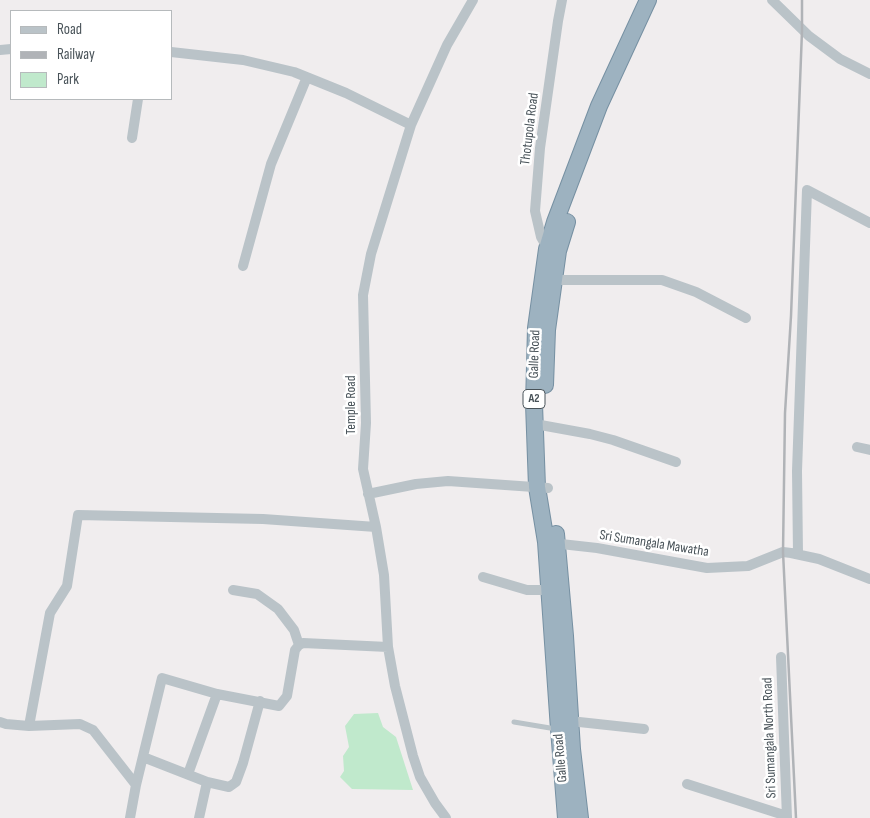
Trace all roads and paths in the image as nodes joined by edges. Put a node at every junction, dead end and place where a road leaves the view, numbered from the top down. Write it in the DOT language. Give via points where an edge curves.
graph roads {
  1 [pos="474,0"];
  2 [pos="562,0"];
  3 [pos="648,0"];
  4 [pos="658,0"];
  5 [pos="772,0"];
  6 [pos="172,52"];
  7 [pos="870,74"];
  8 [pos="307,77"];
  9 [pos="138,100"];
  10 [pos="411,125"];
  11 [pos="132,138"];
  12 [pos="870,222"];
  13 [pos="553,250"];
  14 [pos="243,266"];
  15 [pos="548,280"];
  16 [pos="746,318"];
  17 [pos="540,425"];
  18 [pos="858,447"];
  19 [pos="870,450"];
  20 [pos="676,462"];
  21 [pos="543,488"];
  22 [pos="368,494"];
  23 [pos="376,527"];
  24 [pos="552,543"];
  25 [pos="798,554"];
  26 [pos="484,577"];
  27 [pos="870,579"];
  28 [pos="233,590"];
  29 [pos="549,590"];
  30 [pos="299,645"];
  31 [pos="388,647"];
  32 [pos="781,657"];
  33 [pos="217,694"];
  34 [pos="260,702"];
  35 [pos="0,722"];
  36 [pos="514,722"];
  37 [pos="564,725"];
  38 [pos="30,726"];
  39 [pos="644,729"];
  40 [pos="143,757"];
  41 [pos="188,774"];
  42 [pos="207,782"];
  43 [pos="687,784"];
  44 [pos="136,785"];
  45 [pos="787,817"];
  46 [pos="130,818"];
  47 [pos="199,818"];
  48 [pos="446,818"];
  49 [pos="566,818"];
  50 [pos="580,818"];
  1 -- 10 [label="street, Temple Road" via="447,45"];
  2 -- 13 [label="street, Thotupola Road" via="540,148 535,211 541,237"];
  3 -- 13 [label="highway, Galle Road / A2" via="599,106 568,188"];
  4 -- 13 [label="highway, Galle Road / A2" via="608,112"];
  5 -- 7 [label="street" via="809,36"];
  6 -- 8 [label="street" via="243,60"];
  8 -- 10 [label="street"];
  8 -- 14 [label="street" via="271,164"];
  9 -- 11 [label="street"];
  10 -- 22 [label="street, Temple Road" via="371,254 363,295 366,423 363,469"];
  12 -- 25 [label="street" via="807,190 797,471"];
  13 -- 15 [label="highway, Galle Road / A2"];
  15 -- 16 [label="street" via="662,280 696,292"];
  15 -- 17 [label="highway, Galle Road / A2" via="536,328"];
  17 -- 20 [label="street" via="613,440"];
  17 -- 21 [label="highway, Galle Road / A2"];
  18 -- 19 [label="street"];
  21 -- 22 [label="street" via="448,481"];
  21 -- 24 [label="highway, Galle Road / A2"];
  22 -- 23 [label="street, Temple Road"];
  23 -- 31 [label="street, Temple Road" via="384,574"];
  23 -- 38 [label="street" via="263,519 78,515 67,586 50,613"];
  24 -- 25 [label="street, Sri Sumangala Mawatha" via="707,568 748,566 784,552"];
  24 -- 29 [label="highway, Galle Road / A2"];
  24 -- 37 [label="highway, Galle Road / A2"];
  25 -- 27 [label="street, Sri Sumangala Mawatha"];
  26 -- 29 [label="street" via="527,590"];
  28 -- 30 [label="street" via="257,594 278,609 294,630"];
  29 -- 37 [label="highway, Galle Road / A2"];
  30 -- 31 [label="street"];
  30 -- 34 [label="street" via="295,650 288,696 279,706"];
  31 -- 48 [label="street, Temple Road" via="395,686 420,777"];
  32 -- 45 [label="street, Sri Sumangala North Road"];
  33 -- 34 [label="street"];
  33 -- 40 [label="street" via="162,678"];
  33 -- 41 [label="street"];
  34 -- 42 [label="street" via="236,782 229,787"];
  35 -- 38 [label="street"];
  36 -- 37 [label="lane"];
  37 -- 39 [label="street"];
  37 -- 49 [label="highway, Galle Road / A2"];
  37 -- 50 [label="highway, Galle Road / A2"];
  38 -- 44 [label="street" via="80,724 93,730"];
  40 -- 41 [label="street"];
  40 -- 44 [label="street"];
  41 -- 42 [label="street"];
  42 -- 47 [label="street"];
  43 -- 45 [label="street"];
  44 -- 46 [label="street"];
}
